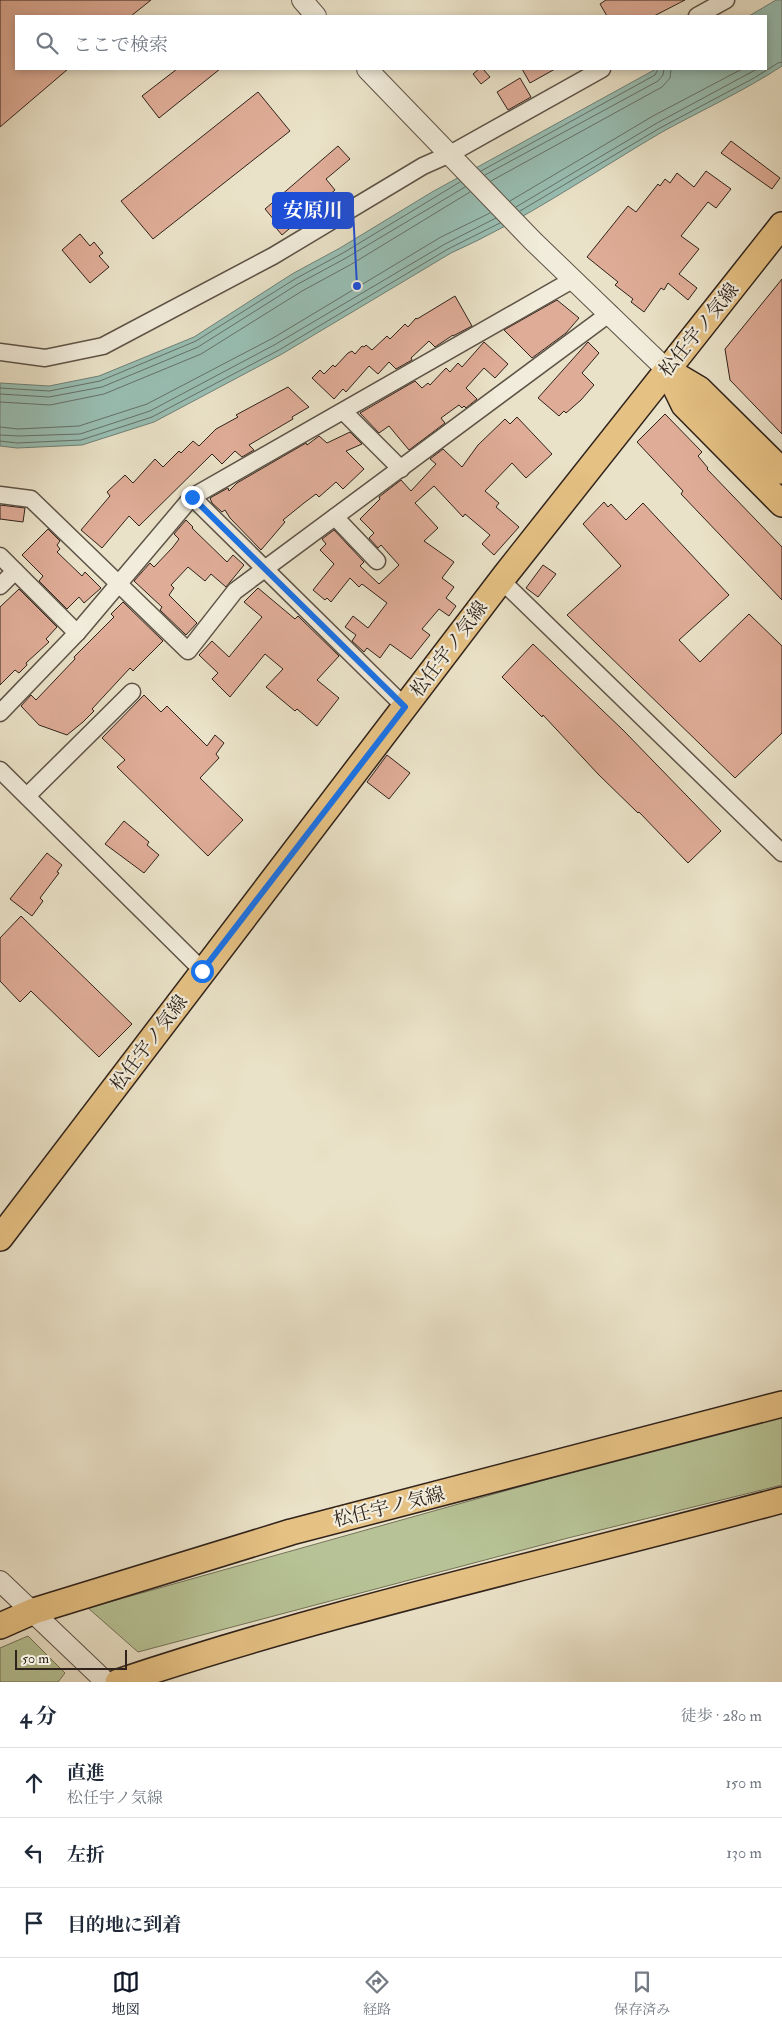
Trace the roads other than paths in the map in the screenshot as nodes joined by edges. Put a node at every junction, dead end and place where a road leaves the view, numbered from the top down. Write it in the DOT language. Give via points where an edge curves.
graph roads {
  1 [pos="302,0"];
  2 [pos="726,0"];
  3 [pos="315,15"];
  4 [pos="698,15"];
  5 [pos="368,70"];
  6 [pos="600,70"];
  7 [pos="454,158"];
  8 [pos="780,228"];
  9 [pos="574,279"];
  10 [pos="610,313"];
  11 [pos="0,352"];
  12 [pos="667,370"];
  13 [pos="344,412"];
  14 [pos="402,469"];
  15 [pos="782,471"];
  16 [pos="0,495"];
  17 [pos="192,497"];
  18 [pos="782,504"];
  19 [pos="335,517"];
  20 [pos="0,556"];
  21 [pos="377,561"];
  22 [pos="264,569"];
  23 [pos="14,571"];
  24 [pos="502,581"];
  25 [pos="118,584"];
  26 [pos="0,586"];
  27 [pos="77,633"];
  28 [pos="132,692"];
  29 [pos="405,707"];
  30 [pos="0,713"];
  31 [pos="0,770"];
  32 [pos="26,796"];
  33 [pos="782,853"];
  34 [pos="202,971"];
  35 [pos="0,1238"];
  36 [pos="782,1404"];
  37 [pos="782,1500"];
  38 [pos="0,1581"];
  39 [pos="34,1612"];
  40 [pos="0,1626"];
  41 [pos="106,1682"];
  42 [pos="118,1682"];
  1 -- 3 [label="street"];
  2 -- 4 [label="street"];
  5 -- 7 [label="street"];
  6 -- 7 [label="street"];
  7 -- 9 [label="street"];
  7 -- 11 [label="street" via="423,166 272,256 103,346 44,358"];
  8 -- 12 [label="main road, 松任宇ノ気線"];
  9 -- 10 [label="street"];
  9 -- 13 [label="street"];
  10 -- 12 [label="street"];
  10 -- 14 [label="street"];
  12 -- 15 [label="main road" via="699,388"];
  12 -- 18 [label="main road" via="684,405"];
  12 -- 24 [label="main road, 松任宇ノ気線"];
  13 -- 14 [label="street"];
  13 -- 17 [label="street"];
  14 -- 19 [label="street"];
  16 -- 25 [label="street" via="31,499"];
  17 -- 22 [label="street"];
  17 -- 25 [label="street"];
  19 -- 21 [label="street"];
  19 -- 22 [label="street"];
  20 -- 23 [label="street"];
  22 -- 25 [label="street" via="234,591 188,651"];
  22 -- 29 [label="street"];
  23 -- 26 [label="street"];
  23 -- 27 [label="street"];
  24 -- 29 [label="main road, 松任宇ノ気線"];
  24 -- 33 [label="street"];
  25 -- 27 [label="street"];
  27 -- 30 [label="street"];
  28 -- 32 [label="street"];
  29 -- 34 [label="main road, 松任宇ノ気線"];
  31 -- 32 [label="street"];
  32 -- 34 [label="street"];
  34 -- 35 [label="main road, 松任宇ノ気線"];
  36 -- 39 [label="main road, 松任宇ノ気線" via="291,1532"];
  37 -- 42 [label="main road" via="362,1609"];
  38 -- 39 [label="street"];
  39 -- 40 [label="main road, 松任宇ノ気線"];
  39 -- 41 [label="street"];
}
